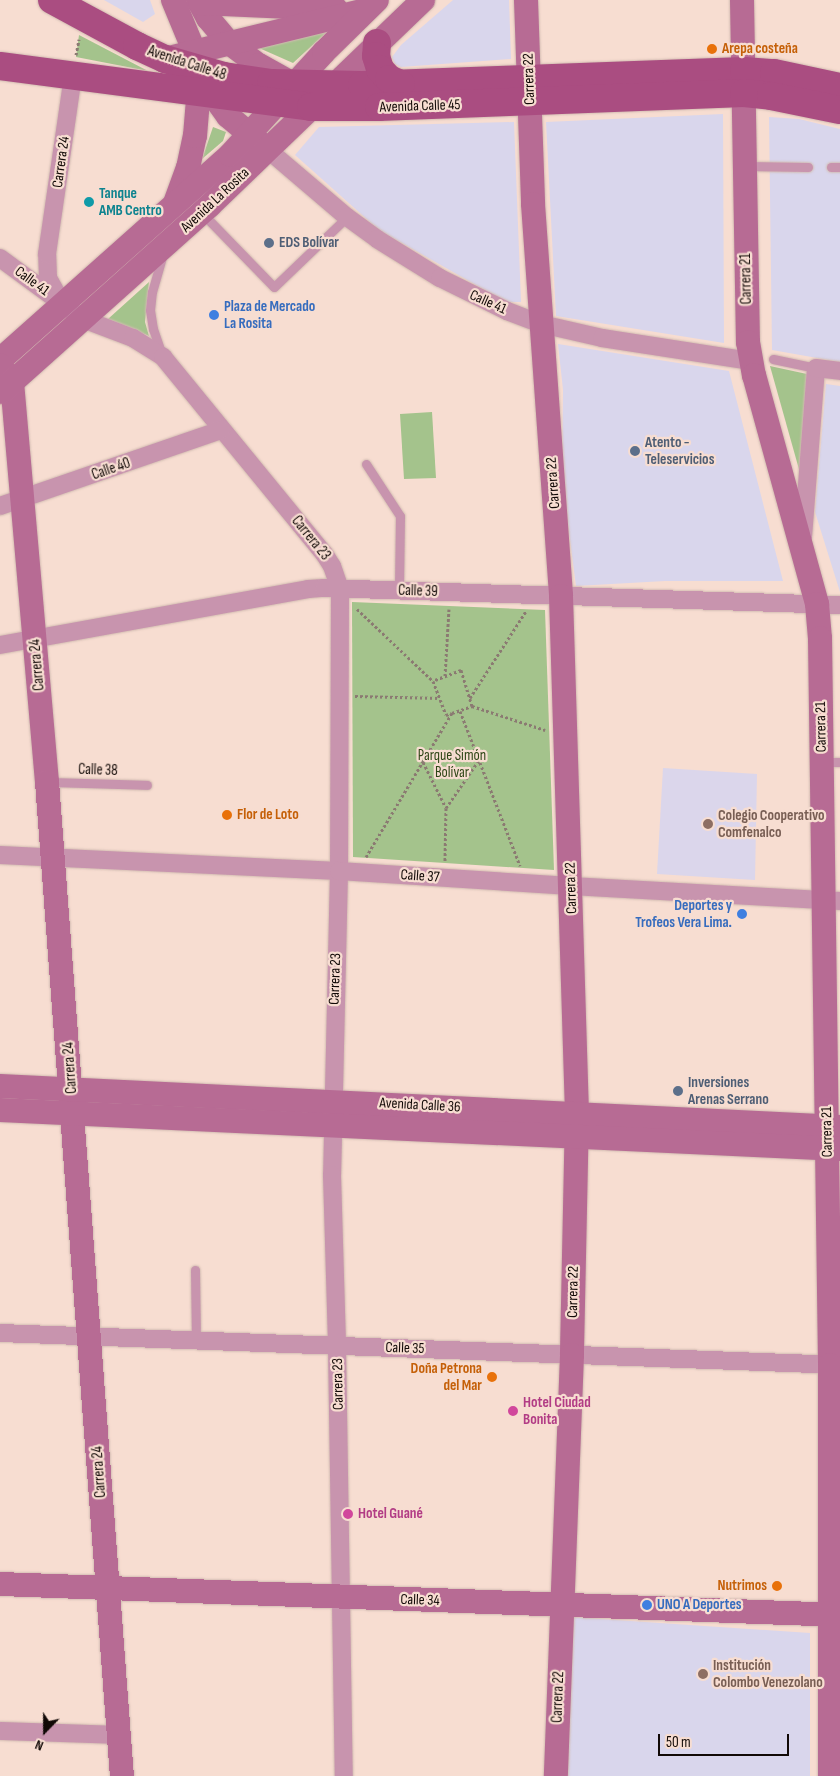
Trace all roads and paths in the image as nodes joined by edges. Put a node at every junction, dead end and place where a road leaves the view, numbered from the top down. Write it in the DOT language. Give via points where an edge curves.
graph roads {
  1 [pos="52,0"];
  2 [pos="173,0"];
  3 [pos="423,0"];
  4 [pos="526,0"];
  5 [pos="742,0"];
  6 [pos="199,2"];
  7 [pos="371,5"];
  8 [pos="82,16"];
  9 [pos="228,42"];
  10 [pos="378,43"];
  11 [pos="0,66"];
  12 [pos="73,76"];
  13 [pos="201,77"];
  14 [pos="744,82"];
  15 [pos="294,84"];
  16 [pos="401,84"];
  17 [pos="333,85"];
  18 [pos="840,87"];
  19 [pos="530,90"];
  20 [pos="276,104"];
  21 [pos="311,107"];
  22 [pos="840,110"];
  23 [pos="249,134"];
  24 [pos="267,149"];
  25 [pos="744,166"];
  26 [pos="808,166"];
  27 [pos="174,206"];
  28 [pos="201,213"];
  29 [pos="347,217"];
  30 [pos="166,246"];
  31 [pos="0,258"];
  32 [pos="64,305"];
  33 [pos="83,319"];
  34 [pos="541,324"];
  35 [pos="163,357"];
  36 [pos="0,360"];
  37 [pos="762,360"];
  38 [pos="816,368"];
  39 [pos="840,371"];
  40 [pos="4,380"];
  41 [pos="221,430"];
  42 [pos="366,464"];
  43 [pos="22,499"];
  44 [pos="0,506"];
  45 [pos="802,550"];
  46 [pos="399,590"];
  47 [pos="340,591"];
  48 [pos="450,592"];
  49 [pos="536,595"];
  50 [pos="561,596"];
  51 [pos="828,604"];
  52 [pos="35,638"];
  53 [pos="0,645"];
  54 [pos="445,676"];
  55 [pos="433,681"];
  56 [pos="339,695"];
  57 [pos="440,698"];
  58 [pos="470,698"];
  59 [pos="472,706"];
  60 [pos="460,710"];
  61 [pos="452,713"];
  62 [pos="566,737"];
  63 [pos="479,760"];
  64 [pos="423,762"];
  65 [pos="831,762"];
  66 [pos="48,782"];
  67 [pos="147,785"];
  68 [pos="446,808"];
  69 [pos="0,855"];
  70 [pos="54,858"];
  71 [pos="339,871"];
  72 [pos="357,872"];
  73 [pos="444,878"];
  74 [pos="527,884"];
  75 [pos="571,886"];
  76 [pos="832,900"];
  77 [pos="0,1086"];
  78 [pos="71,1088"];
  79 [pos="332,1101"];
  80 [pos="0,1110"];
  81 [pos="73,1113"];
  82 [pos="332,1124"];
  83 [pos="577,1124"];
  84 [pos="833,1137"];
  85 [pos="834,1225"];
  86 [pos="195,1270"];
  87 [pos="0,1333"];
  88 [pos="834,1335"];
  89 [pos="89,1336"];
  90 [pos="196,1340"];
  91 [pos="337,1346"];
  92 [pos="572,1355"];
  93 [pos="835,1365"];
  94 [pos="0,1584"];
  95 [pos="108,1587"];
  96 [pos="341,1597"];
  97 [pos="561,1606"];
  98 [pos="835,1615"];
  99 [pos="0,1731"];
  100 [pos="119,1735"];
  101 [pos="122,1776"];
  102 [pos="344,1776"];
  103 [pos="556,1776"];
  104 [pos="830,1776"];
  1 -- 8 [label="main road, Avenida Calle 48"];
  2 -- 13 [label="street"];
  3 -- 10 [label="street, Avenida La Rosita"];
  4 -- 19 [label="street, Carrera 22"];
  5 -- 14 [label="street, Carrera 21"];
  6 -- 7 [label="street"];
  6 -- 9 [label="street"];
  7 -- 9 [label="street"];
  7 -- 15 [label="street, Avenida La Rosita"];
  8 -- 12 [label="path"];
  8 -- 13 [label="main road, Avenida Calle 48"];
  9 -- 13 [label="street"];
  9 -- 15 [label="street" via="259,65"];
  10 -- 16 [label="main road" via="376,56 380,69 389,79"];
  10 -- 17 [label="street, Avenida La Rosita"];
  11 -- 12 [label="main road, Avenida Calle 45"];
  12 -- 13 [label="main road, Avenida Calle 45"];
  12 -- 32 [label="street, Carrera 24" via="47,267 48,278"];
  13 -- 15 [label="main road, Avenida Calle 48"];
  13 -- 20 [label="main road, Avenida Calle 45"];
  13 -- 23 [label="street" via="228,116"];
  13 -- 27 [label="street" via="192,152"];
  14 -- 18 [label="main road, Avenida Calle 45" via="774,74"];
  14 -- 19 [label="main road, Avenida Calle 45"];
  14 -- 22 [label="main road, Avenida Calle 45" via="771,96"];
  14 -- 25 [label="street, Carrera 21"];
  15 -- 17 [label="main road, Avenida Calle 48"];
  15 -- 20 [label="street, Avenida La Rosita"];
  16 -- 17 [label="main road, Avenida Calle 45"];
  16 -- 19 [label="main road, Avenida Calle 45"];
  17 -- 21 [label="street, Avenida La Rosita"];
  19 -- 21 [label="main road, Avenida Calle 45" via="379,107"];
  19 -- 34 [label="street, Carrera 22"];
  20 -- 21 [label="main road, Avenida Calle 45"];
  20 -- 23 [label="street, Avenida La Rosita"];
  21 -- 24 [label="street, Avenida La Rosita"];
  23 -- 24 [label="street"];
  23 -- 27 [label="street, Avenida La Rosita"];
  24 -- 28 [label="street, Avenida La Rosita"];
  24 -- 29 [label="street, Calle 41"];
  25 -- 26 [label="lane"];
  25 -- 37 [label="street, Carrera 21" via="746,295"];
  27 -- 32 [label="street, Avenida La Rosita"];
  28 -- 29 [label="lane" via="274,287"];
  28 -- 30 [label="street, Avenida La Rosita"];
  29 -- 34 [label="street, Calle 41" via="440,278"];
  30 -- 33 [label="street, Avenida La Rosita"];
  30 -- 35 [label="lane" via="150,310"];
  31 -- 32 [label="street, Calle 41"];
  32 -- 33 [label="street, Carrera 23"];
  32 -- 36 [label="street, Avenida La Rosita"];
  33 -- 35 [label="street, Carrera 23" via="134,338"];
  33 -- 40 [label="street, Avenida La Rosita"];
  34 -- 37 [label="street, Calle 41" via="689,353"];
  34 -- 50 [label="street, Carrera 22"];
  35 -- 41 [label="street, Carrera 23"];
  37 -- 38 [label="lane, Calle 41"];
  37 -- 45 [label="street, Carrera 21"];
  38 -- 39 [label="street, Calle 41"];
  38 -- 45 [label="street, Carrera 21"];
  40 -- 43 [label="street, Carrera 24"];
  41 -- 43 [label="street, Calle 40"];
  41 -- 47 [label="street, Carrera 23" via="325,555"];
  42 -- 46 [label="lane" via="400,516"];
  43 -- 44 [label="street, Calle 40"];
  43 -- 52 [label="street, Carrera 24"];
  45 -- 51 [label="street, Carrera 21"];
  46 -- 47 [label="street, Calle 39"];
  46 -- 48 [label="street, Calle 39"];
  47 -- 52 [label="street, Calle 39" via="308,589"];
  47 -- 55 [label="path"];
  47 -- 56 [label="street, Carrera 23"];
  48 -- 49 [label="street, Calle 39"];
  48 -- 54 [label="path"];
  49 -- 50 [label="street, Calle 39"];
  49 -- 58 [label="path"];
  50 -- 51 [label="street, Calle 39"];
  50 -- 62 [label="street, Carrera 22"];
  51 -- 65 [label="street, Carrera 21"];
  52 -- 53 [label="street, Calle 39"];
  52 -- 66 [label="street, Carrera 24"];
  54 -- 55 [label="path"];
  54 -- 58 [label="path" via="461,670"];
  55 -- 57 [label="path"];
  56 -- 57 [label="path"];
  56 -- 71 [label="street, Carrera 23"];
  57 -- 61 [label="path" via="446,715"];
  58 -- 59 [label="path"];
  59 -- 60 [label="path"];
  59 -- 62 [label="path"];
  60 -- 61 [label="path"];
  60 -- 63 [label="path"];
  61 -- 64 [label="path"];
  62 -- 75 [label="street, Carrera 22"];
  63 -- 68 [label="path"];
  63 -- 74 [label="path"];
  64 -- 68 [label="path"];
  64 -- 72 [label="path"];
  65 -- 76 [label="street, Carrera 21"];
  66 -- 67 [label="lane, Calle 38"];
  66 -- 70 [label="street, Carrera 24"];
  68 -- 73 [label="path"];
  69 -- 70 [label="street, Calle 37"];
  70 -- 71 [label="street, Calle 37"];
  70 -- 78 [label="street, Carrera 24"];
  71 -- 72 [label="street, Calle 37"];
  71 -- 79 [label="street, Carrera 23"];
  72 -- 73 [label="street, Calle 37"];
  73 -- 74 [label="street, Calle 37"];
  74 -- 75 [label="street, Calle 37"];
  75 -- 76 [label="street, Calle 37"];
  75 -- 83 [label="street, Carrera 22"];
  76 -- 84 [label="street, Carrera 21"];
  77 -- 78 [label="street, Avenida Calle 36"];
  78 -- 79 [label="street, Avenida Calle 36"];
  78 -- 81 [label="street, Carrera 24"];
  79 -- 82 [label="street, Carrera 23"];
  79 -- 83 [label="street, Avenida Calle 36"];
  80 -- 81 [label="street, Avenida Calle 36"];
  81 -- 82 [label="street, Avenida Calle 36"];
  81 -- 89 [label="street, Carrera 24"];
  82 -- 83 [label="street, Avenida Calle 36"];
  82 -- 91 [label="street, Carrera 23"];
  83 -- 84 [label="street, Avenida Calle 36"];
  83 -- 92 [label="street, Carrera 22"];
  84 -- 85 [label="street, Carrera 21"];
  85 -- 88 [label="street, Carrera 21"];
  86 -- 90 [label="lane"];
  87 -- 89 [label="street, Calle 35"];
  88 -- 93 [label="street, Carrera 21"];
  89 -- 90 [label="street, Calle 35"];
  89 -- 95 [label="street, Carrera 24"];
  90 -- 91 [label="street, Calle 35"];
  91 -- 92 [label="street, Calle 35"];
  91 -- 96 [label="street, Carrera 23"];
  92 -- 93 [label="street, Calle 35"];
  92 -- 97 [label="street, Carrera 22"];
  93 -- 98 [label="street, Carrera 21"];
  94 -- 95 [label="street, Calle 34"];
  95 -- 96 [label="street, Calle 34"];
  95 -- 100 [label="street, Carrera 24"];
  96 -- 97 [label="street, Calle 34"];
  96 -- 102 [label="street, Carrera 23"];
  97 -- 98 [label="street, Calle 34"];
  97 -- 103 [label="street, Carrera 22"];
  98 -- 104 [label="street, Carrera 21"];
  99 -- 100 [label="street"];
  100 -- 101 [label="street, Carrera 24"];
}
